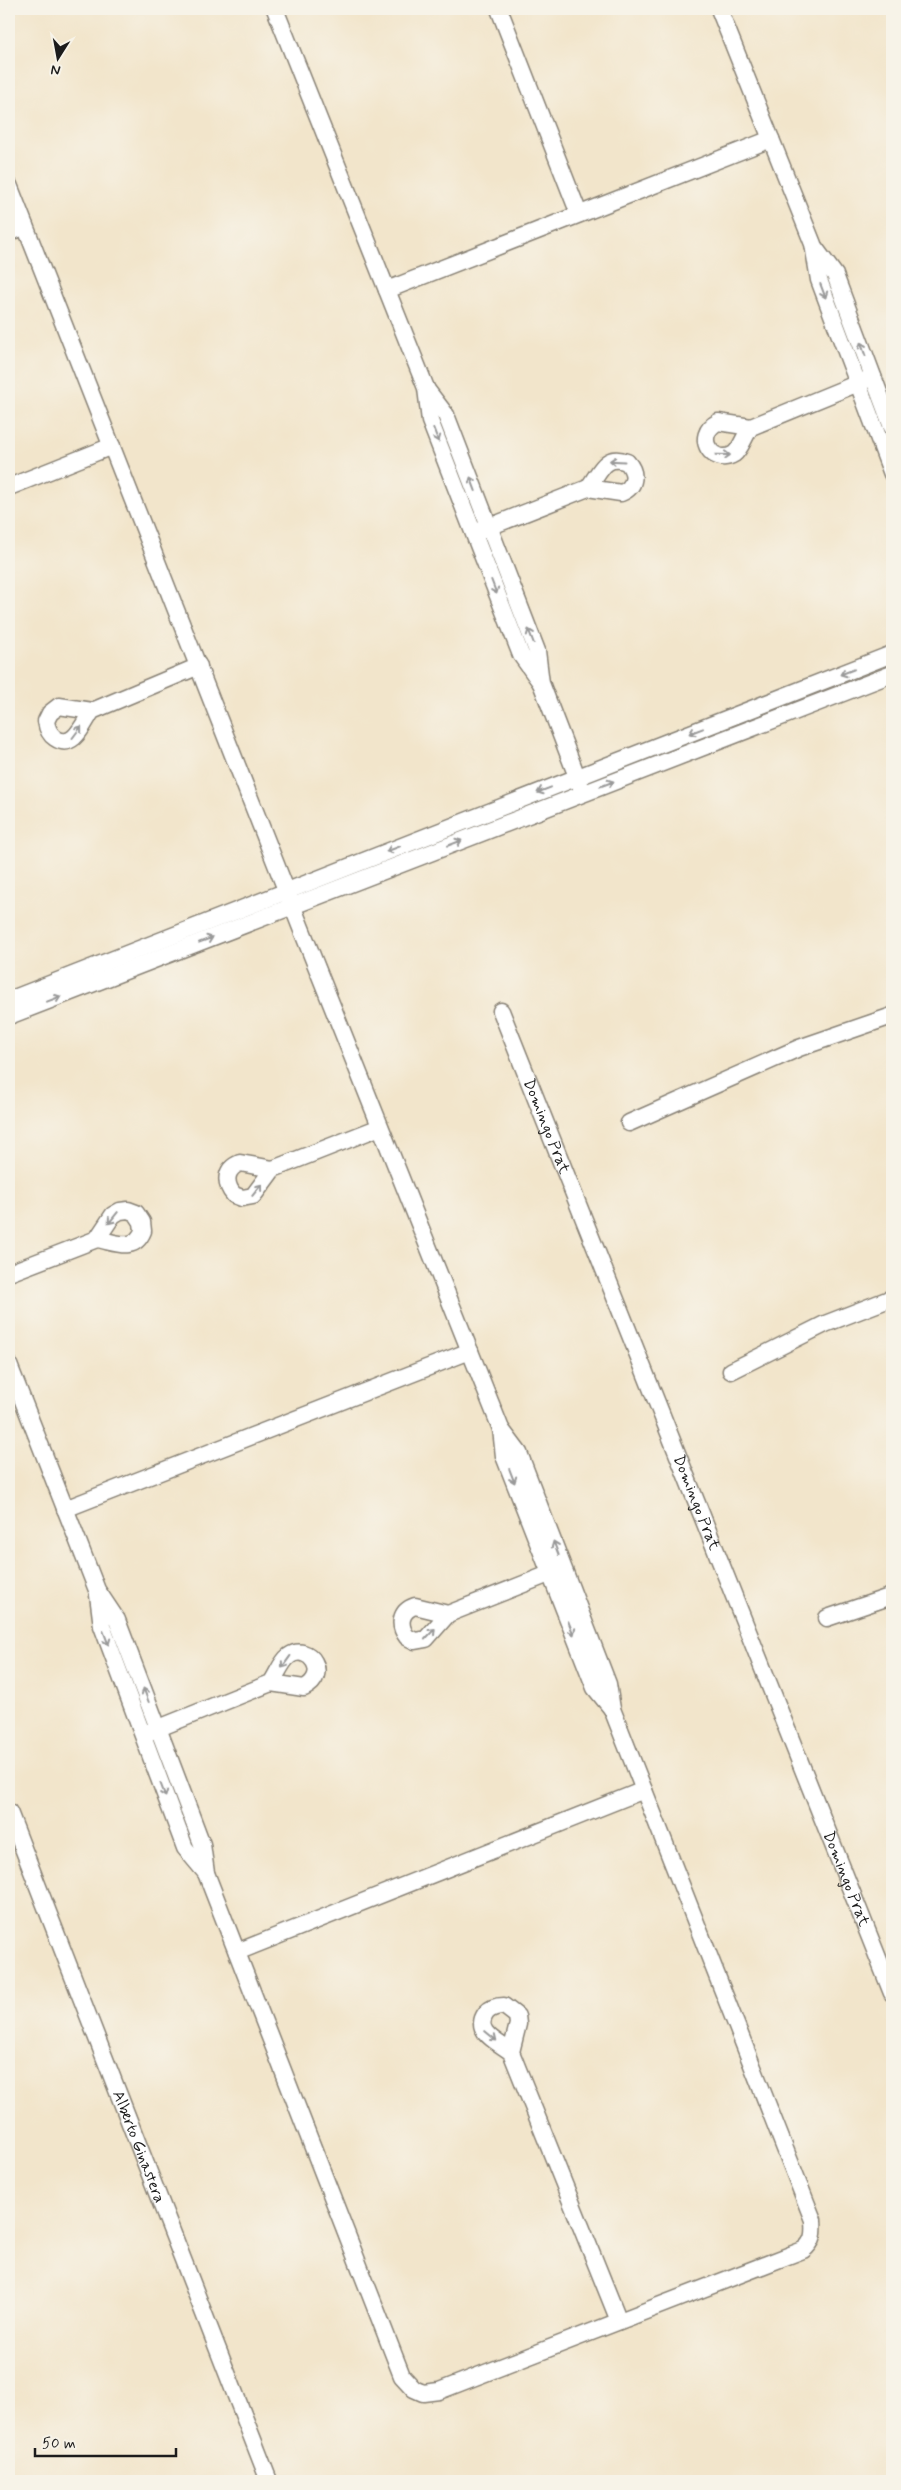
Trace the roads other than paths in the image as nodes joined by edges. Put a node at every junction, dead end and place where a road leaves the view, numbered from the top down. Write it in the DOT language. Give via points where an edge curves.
graph roads {
  1 [pos="275,9"];
  2 [pos="499,9"];
  3 [pos="719,9"];
  4 [pos="771,138"];
  5 [pos="9,184"];
  6 [pos="579,214"];
  7 [pos="25,226"];
  8 [pos="9,232"];
  9 [pos="812,244"];
  10 [pos="387,290"];
  11 [pos="873,377"];
  12 [pos="858,383"];
  13 [pos="426,388"];
  14 [pos="751,427"];
  15 [pos="892,427"];
  16 [pos="112,446"];
  17 [pos="892,474"];
  18 [pos="9,487"];
  19 [pos="588,488"];
  20 [pos="490,527"];
  21 [pos="473,534"];
  22 [pos="892,654"];
  23 [pos="199,666"];
  24 [pos="892,674"];
  25 [pos="541,683"];
  26 [pos="92,711"];
  27 [pos="577,777"];
  28 [pos="583,793"];
  29 [pos="289,899"];
  30 [pos="9,1000"];
  31 [pos="501,1011"];
  32 [pos="9,1016"];
  33 [pos="892,1016"];
  34 [pos="629,1123"];
  35 [pos="380,1127"];
  36 [pos="273,1169"];
  37 [pos="97,1239"];
  38 [pos="9,1273"];
  39 [pos="892,1298"];
  40 [pos="470,1351"];
  41 [pos="9,1365"];
  42 [pos="731,1371"];
  43 [pos="65,1509"];
  44 [pos="557,1571"];
  45 [pos="97,1590"];
  46 [pos="892,1596"];
  47 [pos="448,1614"];
  48 [pos="826,1618"];
  49 [pos="271,1683"];
  50 [pos="158,1729"];
  51 [pos="143,1735"];
  52 [pos="644,1790"];
  53 [pos="9,1812"];
  54 [pos="206,1873"];
  55 [pos="237,1952"];
  56 [pos="892,1993"];
  57 [pos="511,2052"];
  58 [pos="619,2321"];
  59 [pos="269,2481"];
  1 -- 10 [label="street"];
  2 -- 6 [label="street"];
  3 -- 4 [label="street"];
  4 -- 6 [label="street"];
  4 -- 9 [label="street"];
  5 -- 7 [label="street"];
  6 -- 10 [label="street"];
  7 -- 8 [label="street"];
  7 -- 16 [label="street"];
  11 -- 9 [label="street, one-way" via="835,275"];
  9 -- 12 [label="street, one-way" via="819,280"];
  10 -- 13 [label="street"];
  11 -- 12 [label="street"];
  11 -- 15 [label="street"];
  12 -- 14 [label="street"];
  12 -- 17 [label="street"];
  20 -- 13 [label="street, one-way" via="446,415"];
  13 -- 21 [label="street, one-way" via="430,421"];
  16 -- 18 [label="street"];
  16 -- 23 [label="street"];
  19 -- 20 [label="street"];
  20 -- 21 [label="street"];
  25 -- 20 [label="street, one-way" via="537,650"];
  21 -- 25 [label="street, one-way" via="521,655"];
  22 -- 27 [label="street, one-way"];
  23 -- 26 [label="street"];
  23 -- 29 [label="street"];
  28 -- 24 [label="street, one-way"];
  25 -- 27 [label="street"];
  27 -- 28 [label="street"];
  27 -- 29 [label="street, one-way"];
  29 -- 28 [label="street, one-way"];
  29 -- 30 [label="street"];
  32 -- 29 [label="street, one-way"];
  29 -- 35 [label="street"];
  31 -- 56 [label="street, Domingo Prat"];
  33 -- 34 [label="street" via="799,1048"];
  35 -- 36 [label="street"];
  35 -- 40 [label="street"];
  37 -- 38 [label="street"];
  39 -- 42 [label="street" via="825,1324"];
  40 -- 43 [label="street"];
  40 -- 44 [label="street" via="501,1429 504,1456"];
  41 -- 43 [label="street"];
  43 -- 45 [label="street"];
  44 -- 47 [label="street"];
  44 -- 52 [label="street" via="595,1688 612,1709"];
  50 -- 45 [label="street, one-way" via="118,1620"];
  45 -- 51 [label="street, one-way" via="102,1626"];
  46 -- 48 [label="street"];
  49 -- 50 [label="street"];
  50 -- 51 [label="street"];
  50 -- 54 [label="street" via="202,1844"];
  51 -- 54 [label="street, one-way" via="185,1848"];
  52 -- 55 [label="street"];
  52 -- 58 [label="street" via="814,2229 813,2238 803,2250"];
  53 -- 59 [label="street, Alberto Ginastera"];
  54 -- 55 [label="street"];
  55 -- 58 [label="street" via="402,2376 414,2389 429,2394 439,2391"];
  57 -- 58 [label="street"];
}
